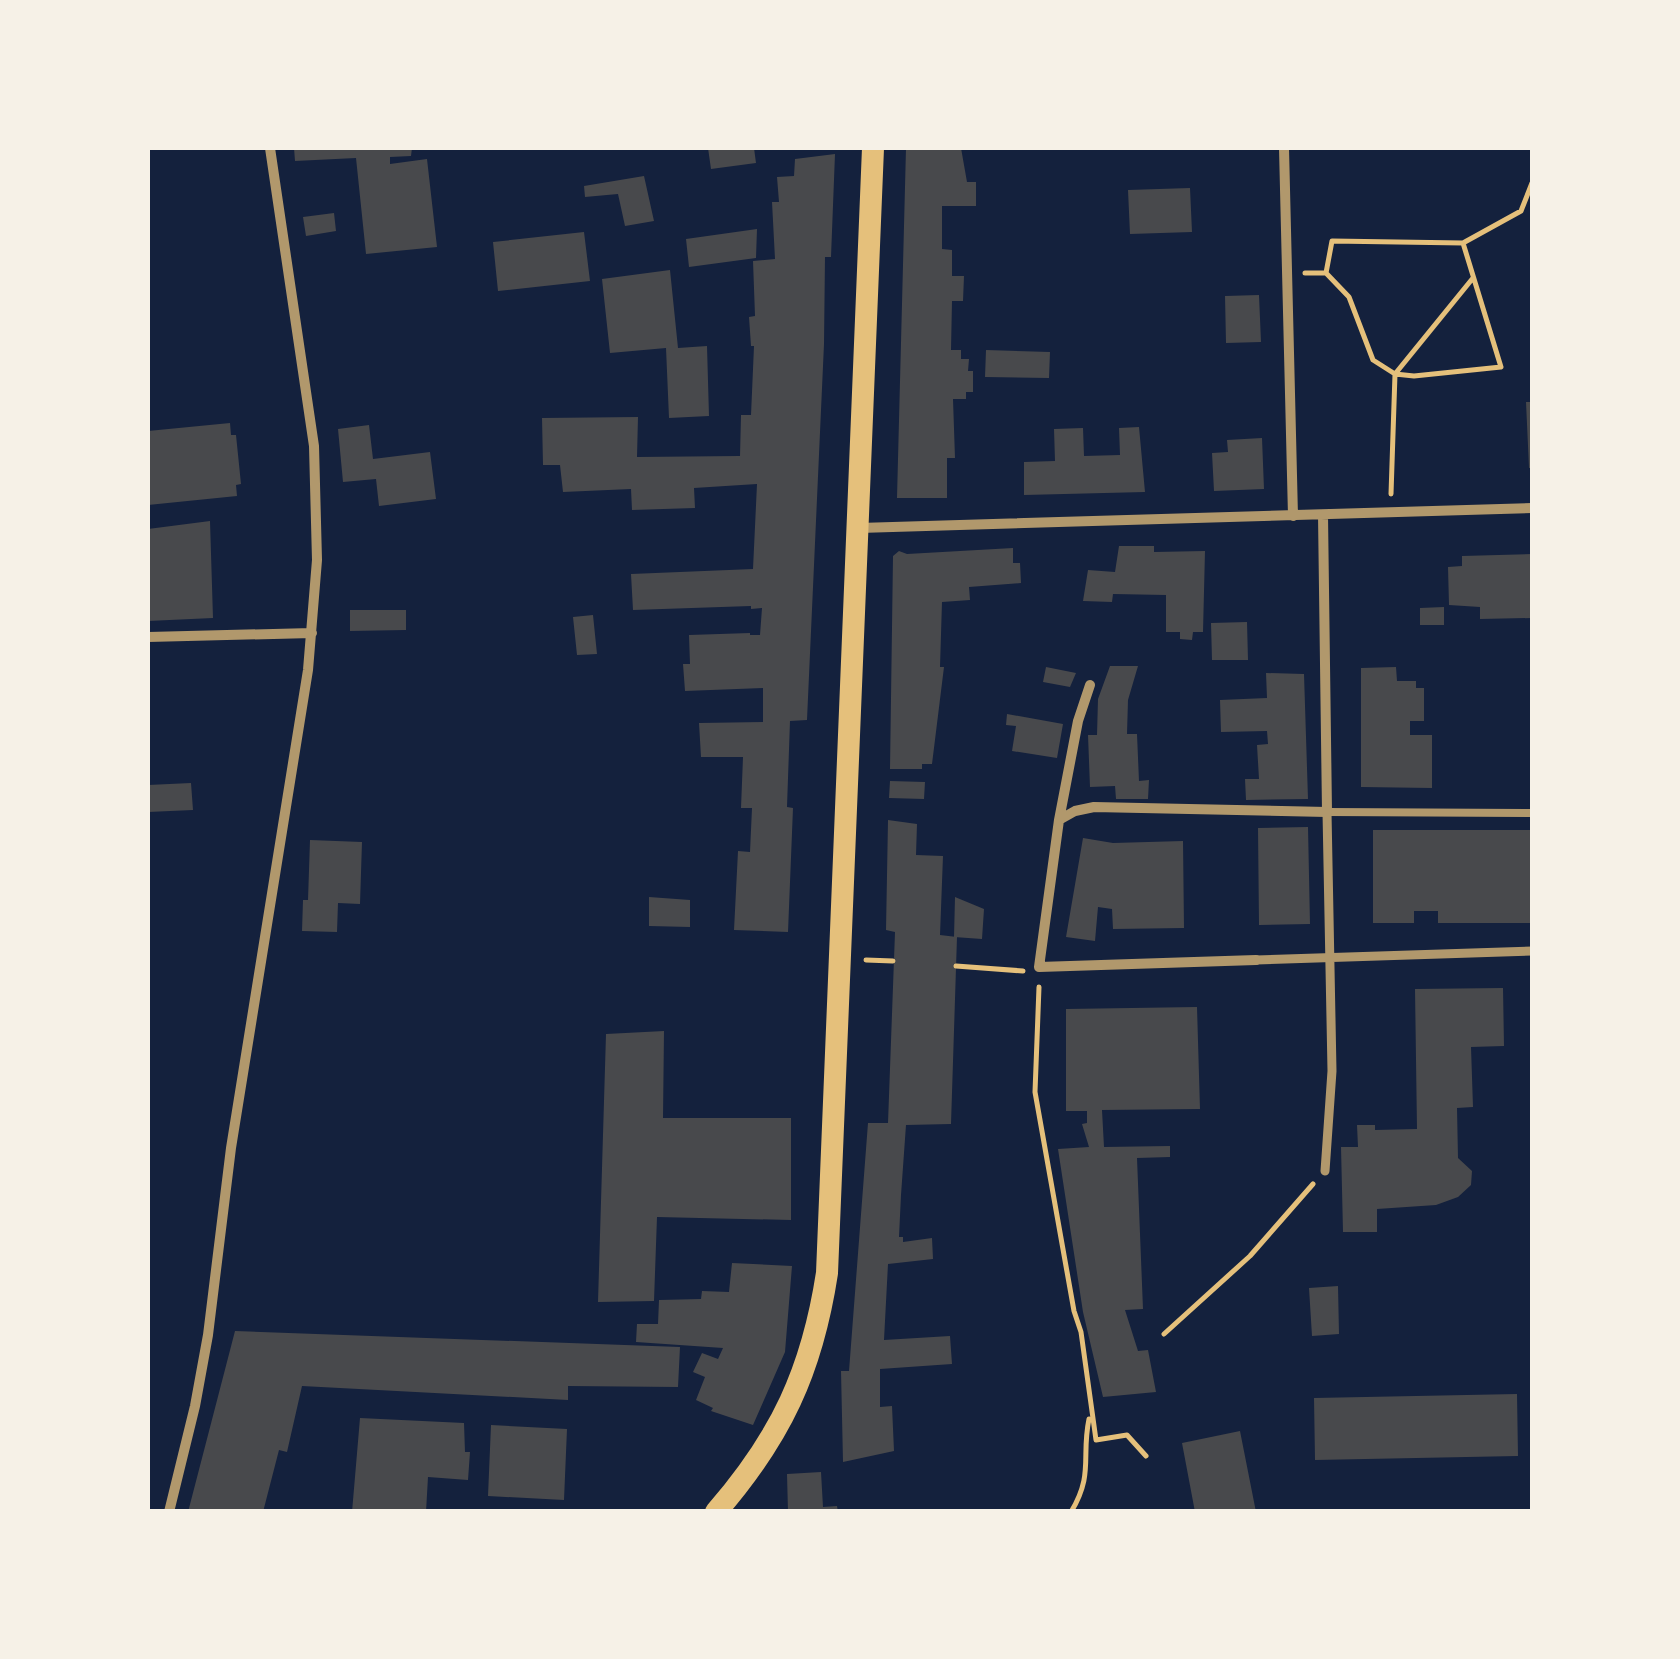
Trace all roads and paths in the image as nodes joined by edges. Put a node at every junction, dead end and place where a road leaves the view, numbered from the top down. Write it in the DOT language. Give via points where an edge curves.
graph roads {
  1 [pos="270,148"];
  2 [pos="873,148"];
  3 [pos="1284,148"];
  4 [pos="1532,182"];
  5 [pos="1463,243"];
  6 [pos="1287,273"];
  7 [pos="1326,273"];
  8 [pos="1474,278"];
  9 [pos="1395,374"];
  10 [pos="1391,476"];
  11 [pos="1532,508"];
  12 [pos="1323,515"];
  13 [pos="1293,516"];
  14 [pos="856,528"];
  15 [pos="312,633"];
  16 [pos="148,637"];
  17 [pos="1090,685"];
  18 [pos="1326,812"];
  19 [pos="1532,813"];
  20 [pos="1058,820"];
  21 [pos="1532,951"];
  22 [pos="1330,958"];
  23 [pos="1256,960"];
  24 [pos="956,966"];
  25 [pos="1039,970"];
  26 [pos="1325,1171"];
  27 [pos="1164,1334"];
  28 [pos="1091,1412"];
  29 [pos="1146,1456"];
  30 [pos="170,1512"];
  31 [pos="716,1512"];
  32 [pos="1071,1512"];
  1 -- 15 [label="street" via="314,446"];
  2 -- 14 [label="main road"];
  3 -- 6 [label="street"];
  4 -- 5 [label="path" via="1520,211"];
  5 -- 7 [label="path" via="1332,242"];
  5 -- 8 [label="path"];
  6 -- 7 [label="path"];
  6 -- 13 [label="street"];
  7 -- 9 [label="path" via="1349,297 1373,360"];
  8 -- 9 [label="path"];
  8 -- 9 [label="path" via="1501,367"];
  9 -- 10 [label="path"];
  11 -- 12 [label="street"];
  12 -- 13 [label="street"];
  12 -- 18 [label="street"];
  13 -- 14 [label="street"];
  14 -- 31 [label="main road" via="827,1273 820,1319 792,1402"];
  15 -- 16 [label="street"];
  15 -- 30 [label="street" via="208,1336"];
  17 -- 20 [label="street"];
  18 -- 19 [label="lane"];
  18 -- 20 [label="street" via="1094,807"];
  18 -- 22 [label="street"];
  20 -- 25 [label="street"];
  21 -- 22 [label="street"];
  22 -- 23 [label="street"];
  22 -- 26 [label="street"];
  23 -- 25 [label="street"];
  24 -- 25 [label="path"];
  25 -- 28 [label="path" via="1035,1092"];
  26 -- 27 [label="path" via="1250,1256"];
  28 -- 29 [label="path" via="1096,1440 1126,1435"];
  28 -- 32 [label="path" via="1088,1470"];
}
